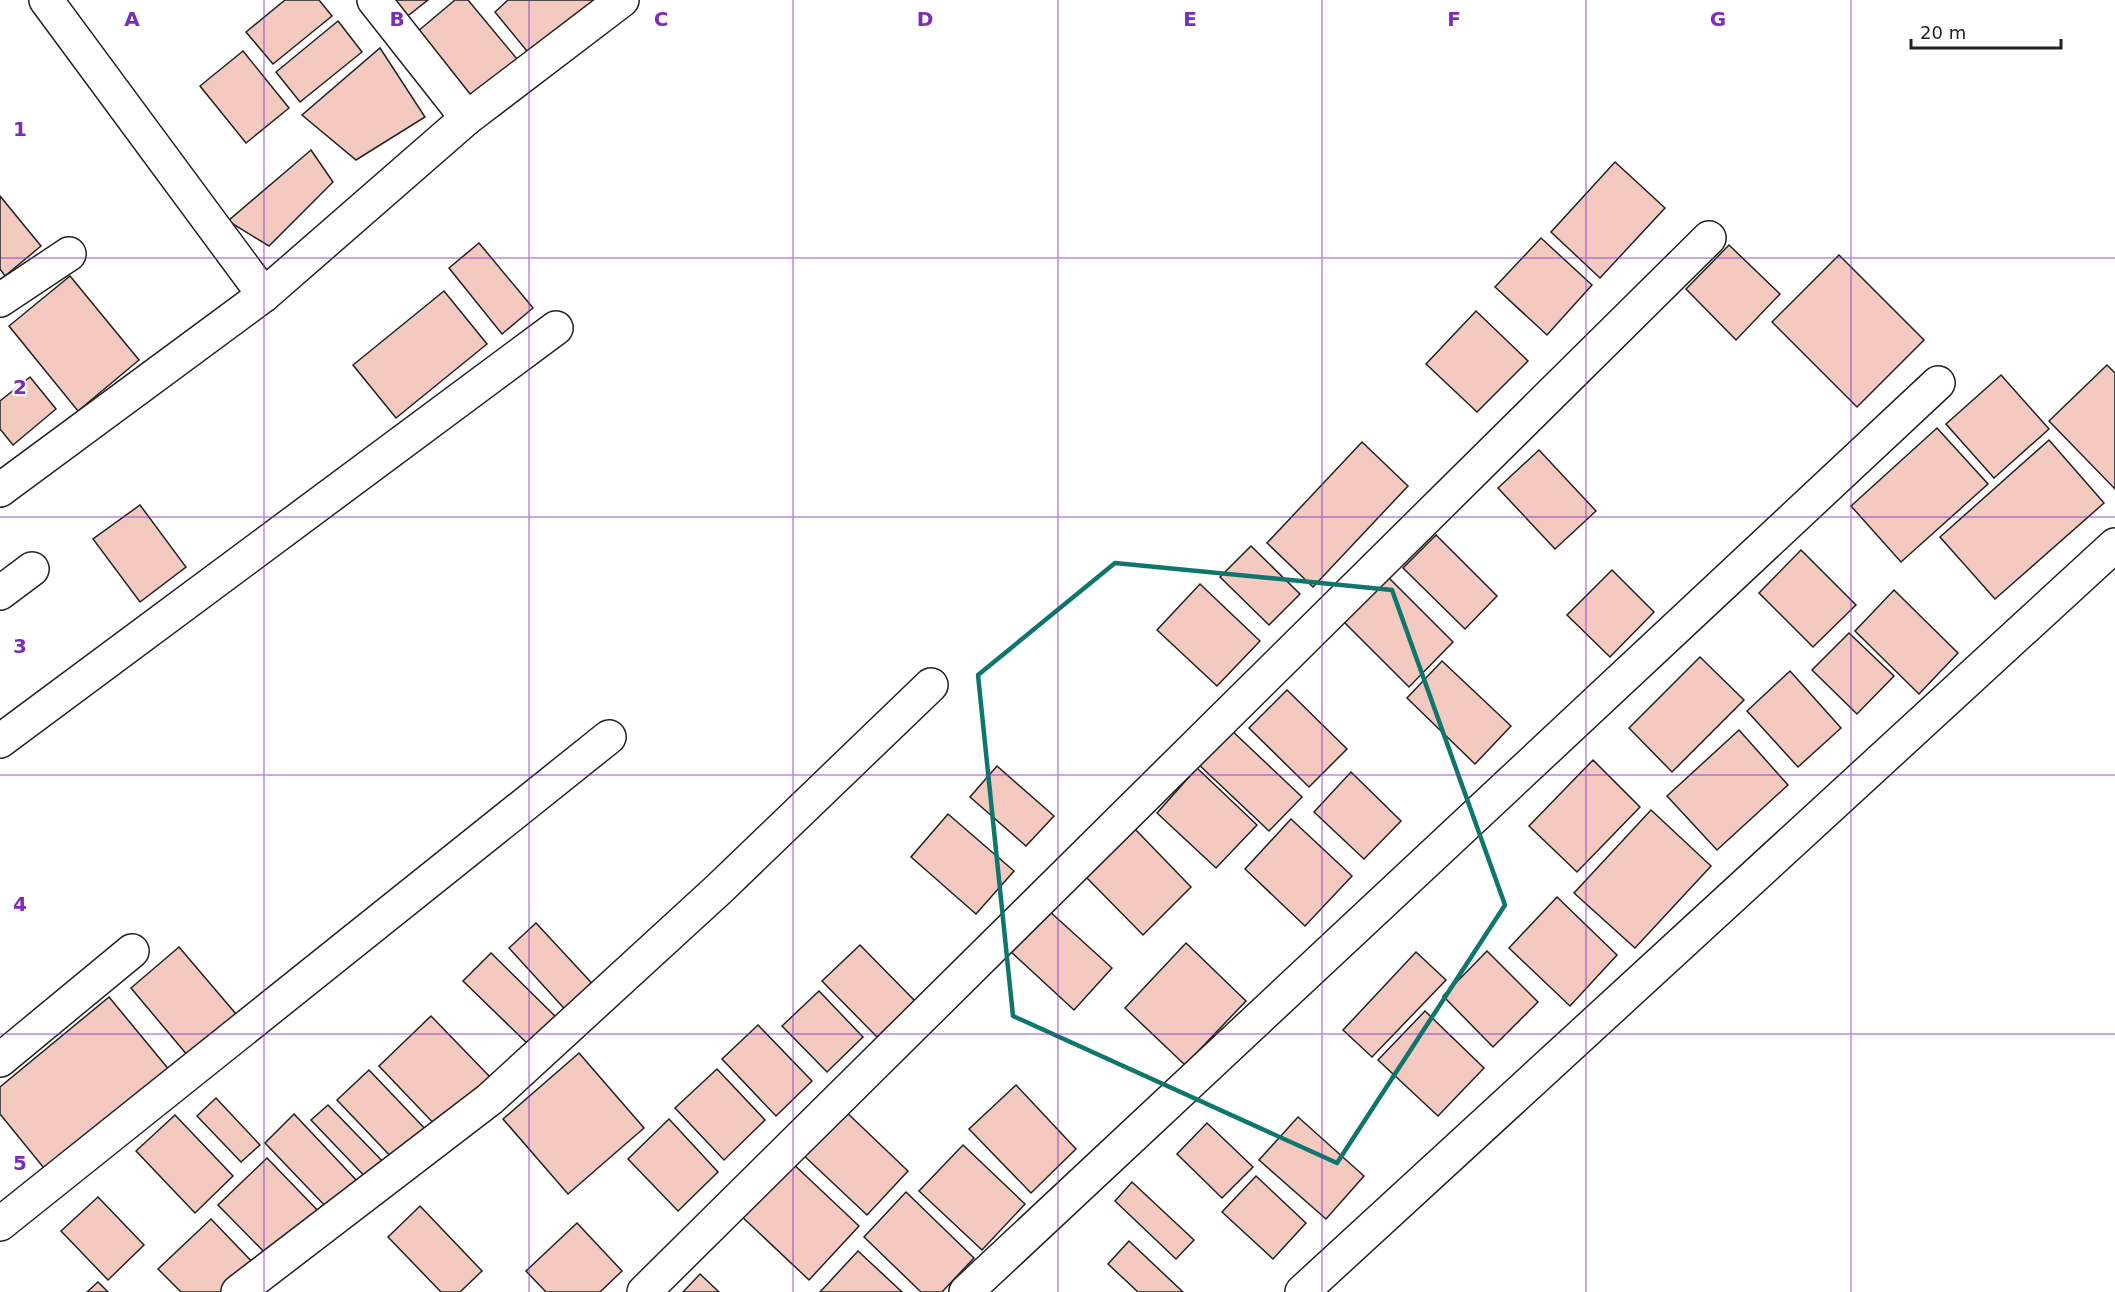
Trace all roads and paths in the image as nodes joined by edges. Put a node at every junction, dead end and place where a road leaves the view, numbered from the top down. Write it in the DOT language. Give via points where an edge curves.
graph roads {
  1 [pos="46,0"];
  2 [pos="374,0"];
  3 [pos="622,0"];
  4 [pos="467,118"];
  5 [pos="1709,238"];
  6 [pos="69,255"];
  7 [pos="264,295"];
  8 [pos="0,300"];
  9 [pos="556,328"];
  10 [pos="1938,383"];
  11 [pos="0,490"];
  12 [pos="2115,545"];
  13 [pos="32,569"];
  14 [pos="0,593"];
  15 [pos="931,685"];
  16 [pos="609,737"];
  17 [pos="0,741"];
  18 [pos="132,951"];
  19 [pos="0,1060"];
  20 [pos="0,1224"];
  21 [pos="249,1289"];
  22 [pos="645,1292"];
  23 [pos="966,1292"];
  24 [pos="1302,1292"];
  1 -- 7 [label="street"];
  2 -- 4 [label="street"];
  3 -- 4 [label="street"];
  4 -- 7 [label="street"];
  5 -- 22 [label="street"];
  6 -- 8 [label="street"];
  7 -- 11 [label="street"];
  9 -- 17 [label="street"];
  10 -- 23 [label="street"];
  12 -- 24 [label="street"];
  13 -- 14 [label="street"];
  15 -- 21 [label="street" via="719,889 490,1100"];
  16 -- 20 [label="street"];
  18 -- 19 [label="street"];
}
